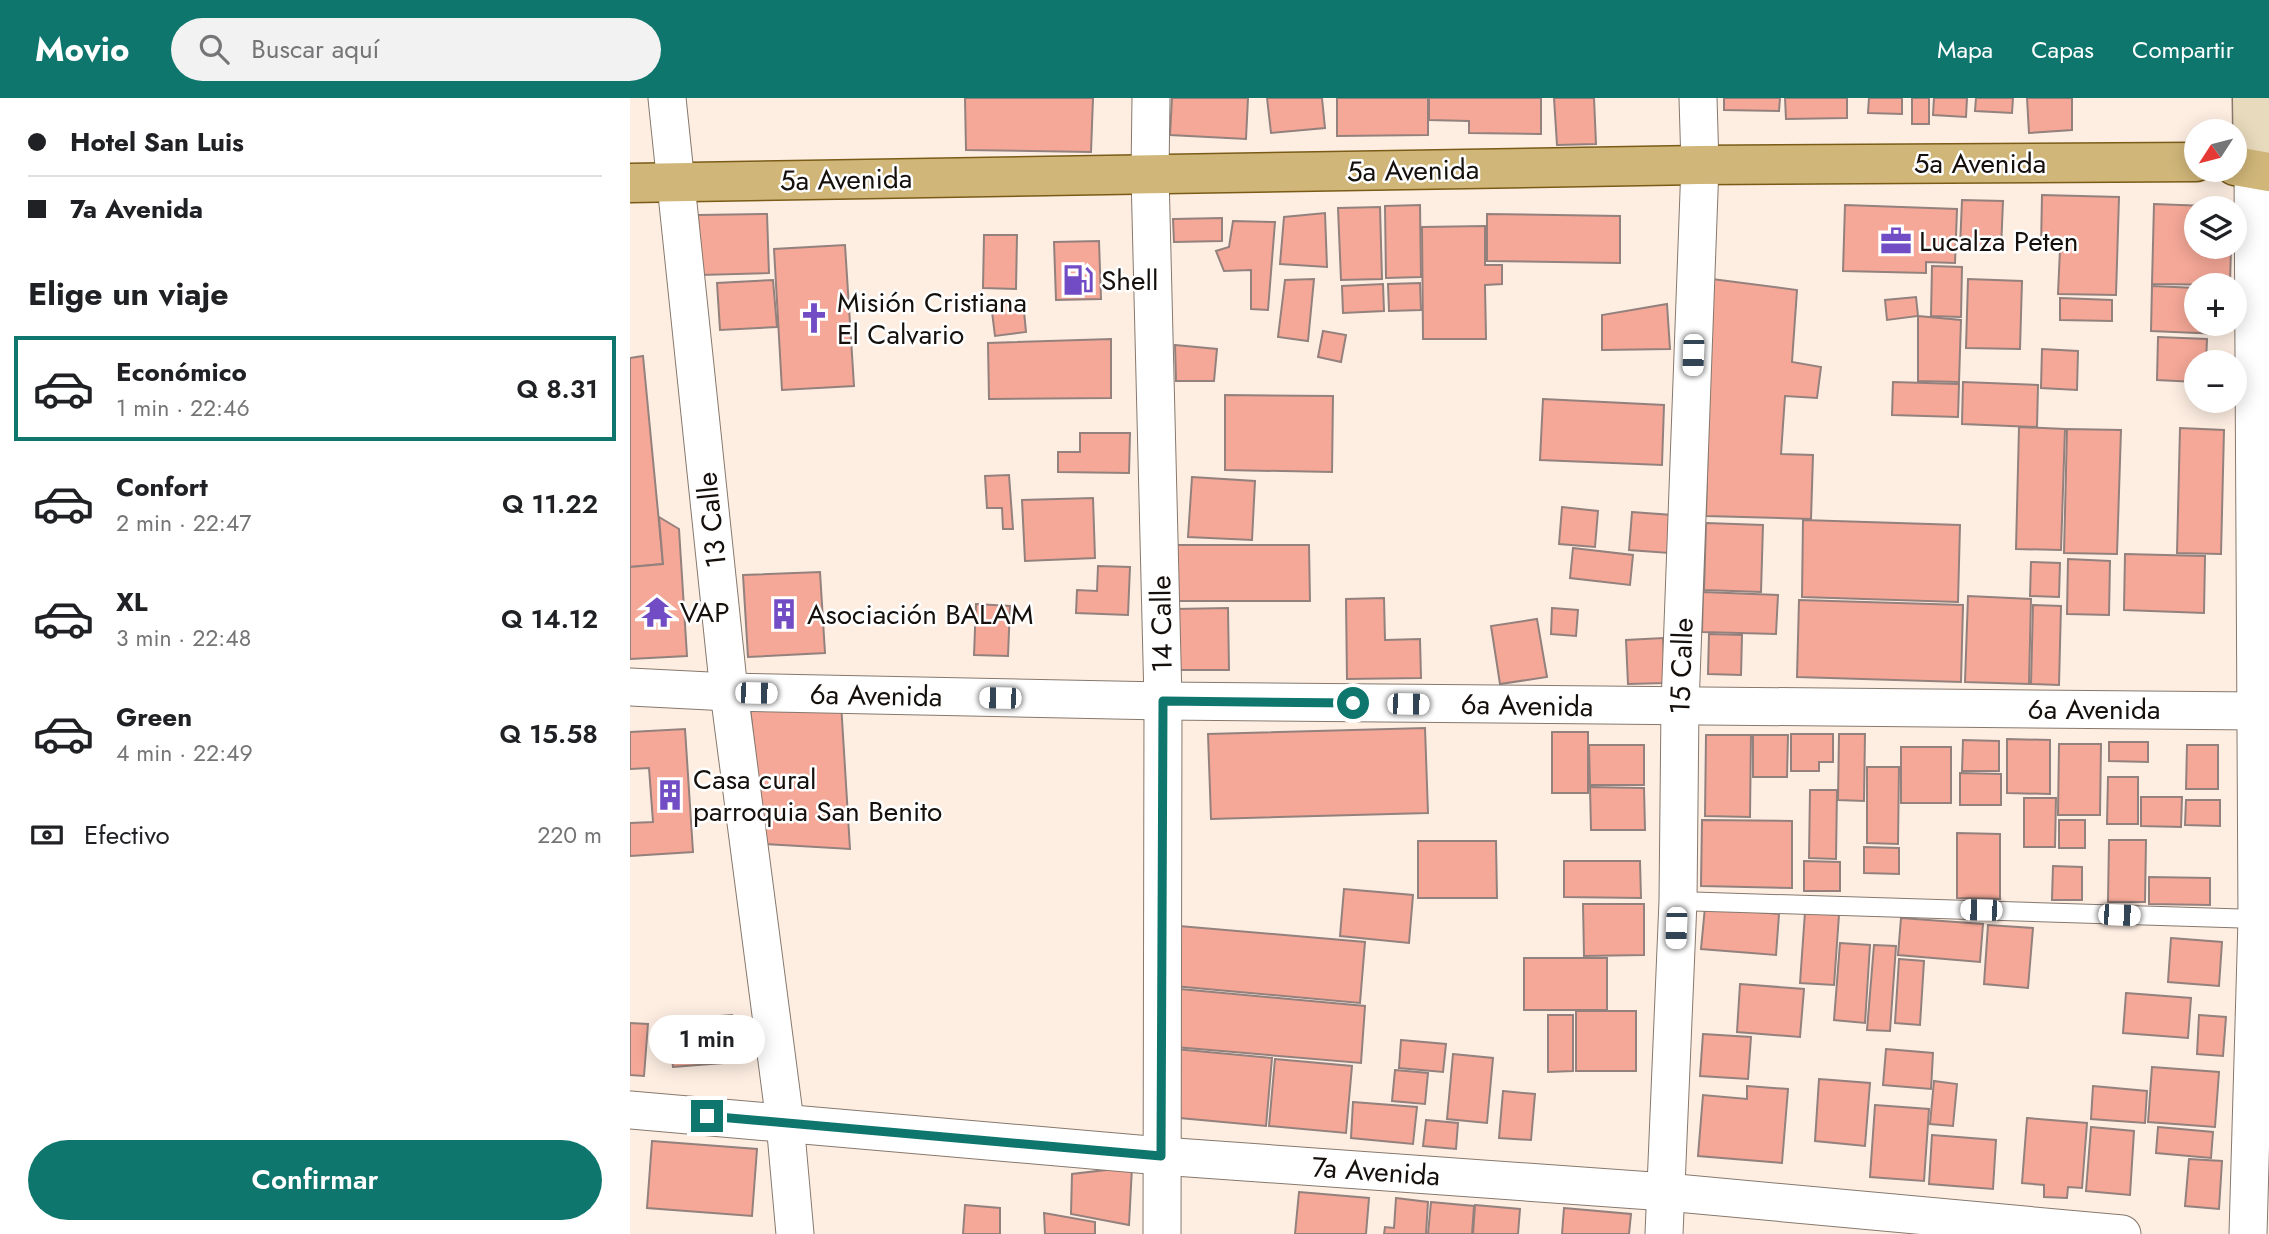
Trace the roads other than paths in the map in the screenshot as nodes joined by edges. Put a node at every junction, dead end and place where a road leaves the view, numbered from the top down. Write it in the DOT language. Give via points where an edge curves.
graph roads {
  1 [pos="667,98"];
  2 [pos="1151,98"];
  3 [pos="1698,98"];
  4 [pos="2252,98"];
  5 [pos="2184,162"];
  6 [pos="1700,165"];
  7 [pos="2252,169"];
  8 [pos="1150,174"];
  9 [pos="676,182"];
  10 [pos="630,183"];
  11 [pos="630,687"];
  12 [pos="729,692"];
  13 [pos="1163,701"];
  14 [pos="1680,706"];
  15 [pos="2257,711"];
  16 [pos="1678,901"];
  17 [pos="2257,919"];
  18 [pos="630,1110"];
  19 [pos="785,1122"];
  20 [pos="1161,1156"];
  21 [pos="1666,1192"];
  22 [pos="795,1234"];
  23 [pos="1162,1234"];
  24 [pos="1664,1234"];
  25 [pos="2122,1234"];
  26 [pos="2248,1234"];
  1 -- 9 [label="street, 13 Calle"];
  2 -- 8 [label="street, 14 Calle"];
  3 -- 6 [label="street, 15 Calle"];
  4 -- 7 [label="street"];
  5 -- 6 [label="main road, 5a Avenida"];
  6 -- 8 [label="main road, 5a Avenida"];
  6 -- 14 [label="street, 15 Calle"];
  7 -- 15 [label="street"];
  8 -- 9 [label="main road, 5a Avenida"];
  8 -- 13 [label="street, 14 Calle"];
  9 -- 10 [label="main road, 5a Avenida"];
  9 -- 12 [label="street, 13 Calle"];
  11 -- 12 [label="street, 6a Avenida"];
  12 -- 13 [label="street, 6a Avenida"];
  12 -- 19 [label="street, 13 Calle"];
  13 -- 14 [label="street, 6a Avenida"];
  13 -- 20 [label="street, 14 Calle"];
  14 -- 15 [label="street, 6a Avenida"];
  14 -- 16 [label="street, 15 Calle"];
  15 -- 17 [label="street"];
  16 -- 17 [label="lane"];
  16 -- 21 [label="street, 15 Calle"];
  17 -- 26 [label="street"];
  18 -- 19 [label="street, 7a Avenida"];
  19 -- 20 [label="street, 7a Avenida"];
  19 -- 22 [label="street, 13 Calle"];
  20 -- 21 [label="street, 7a Avenida"];
  20 -- 23 [label="street, 14 Calle"];
  21 -- 24 [label="street, 15 Calle"];
  21 -- 25 [label="street, 7a Avenida"];
}
